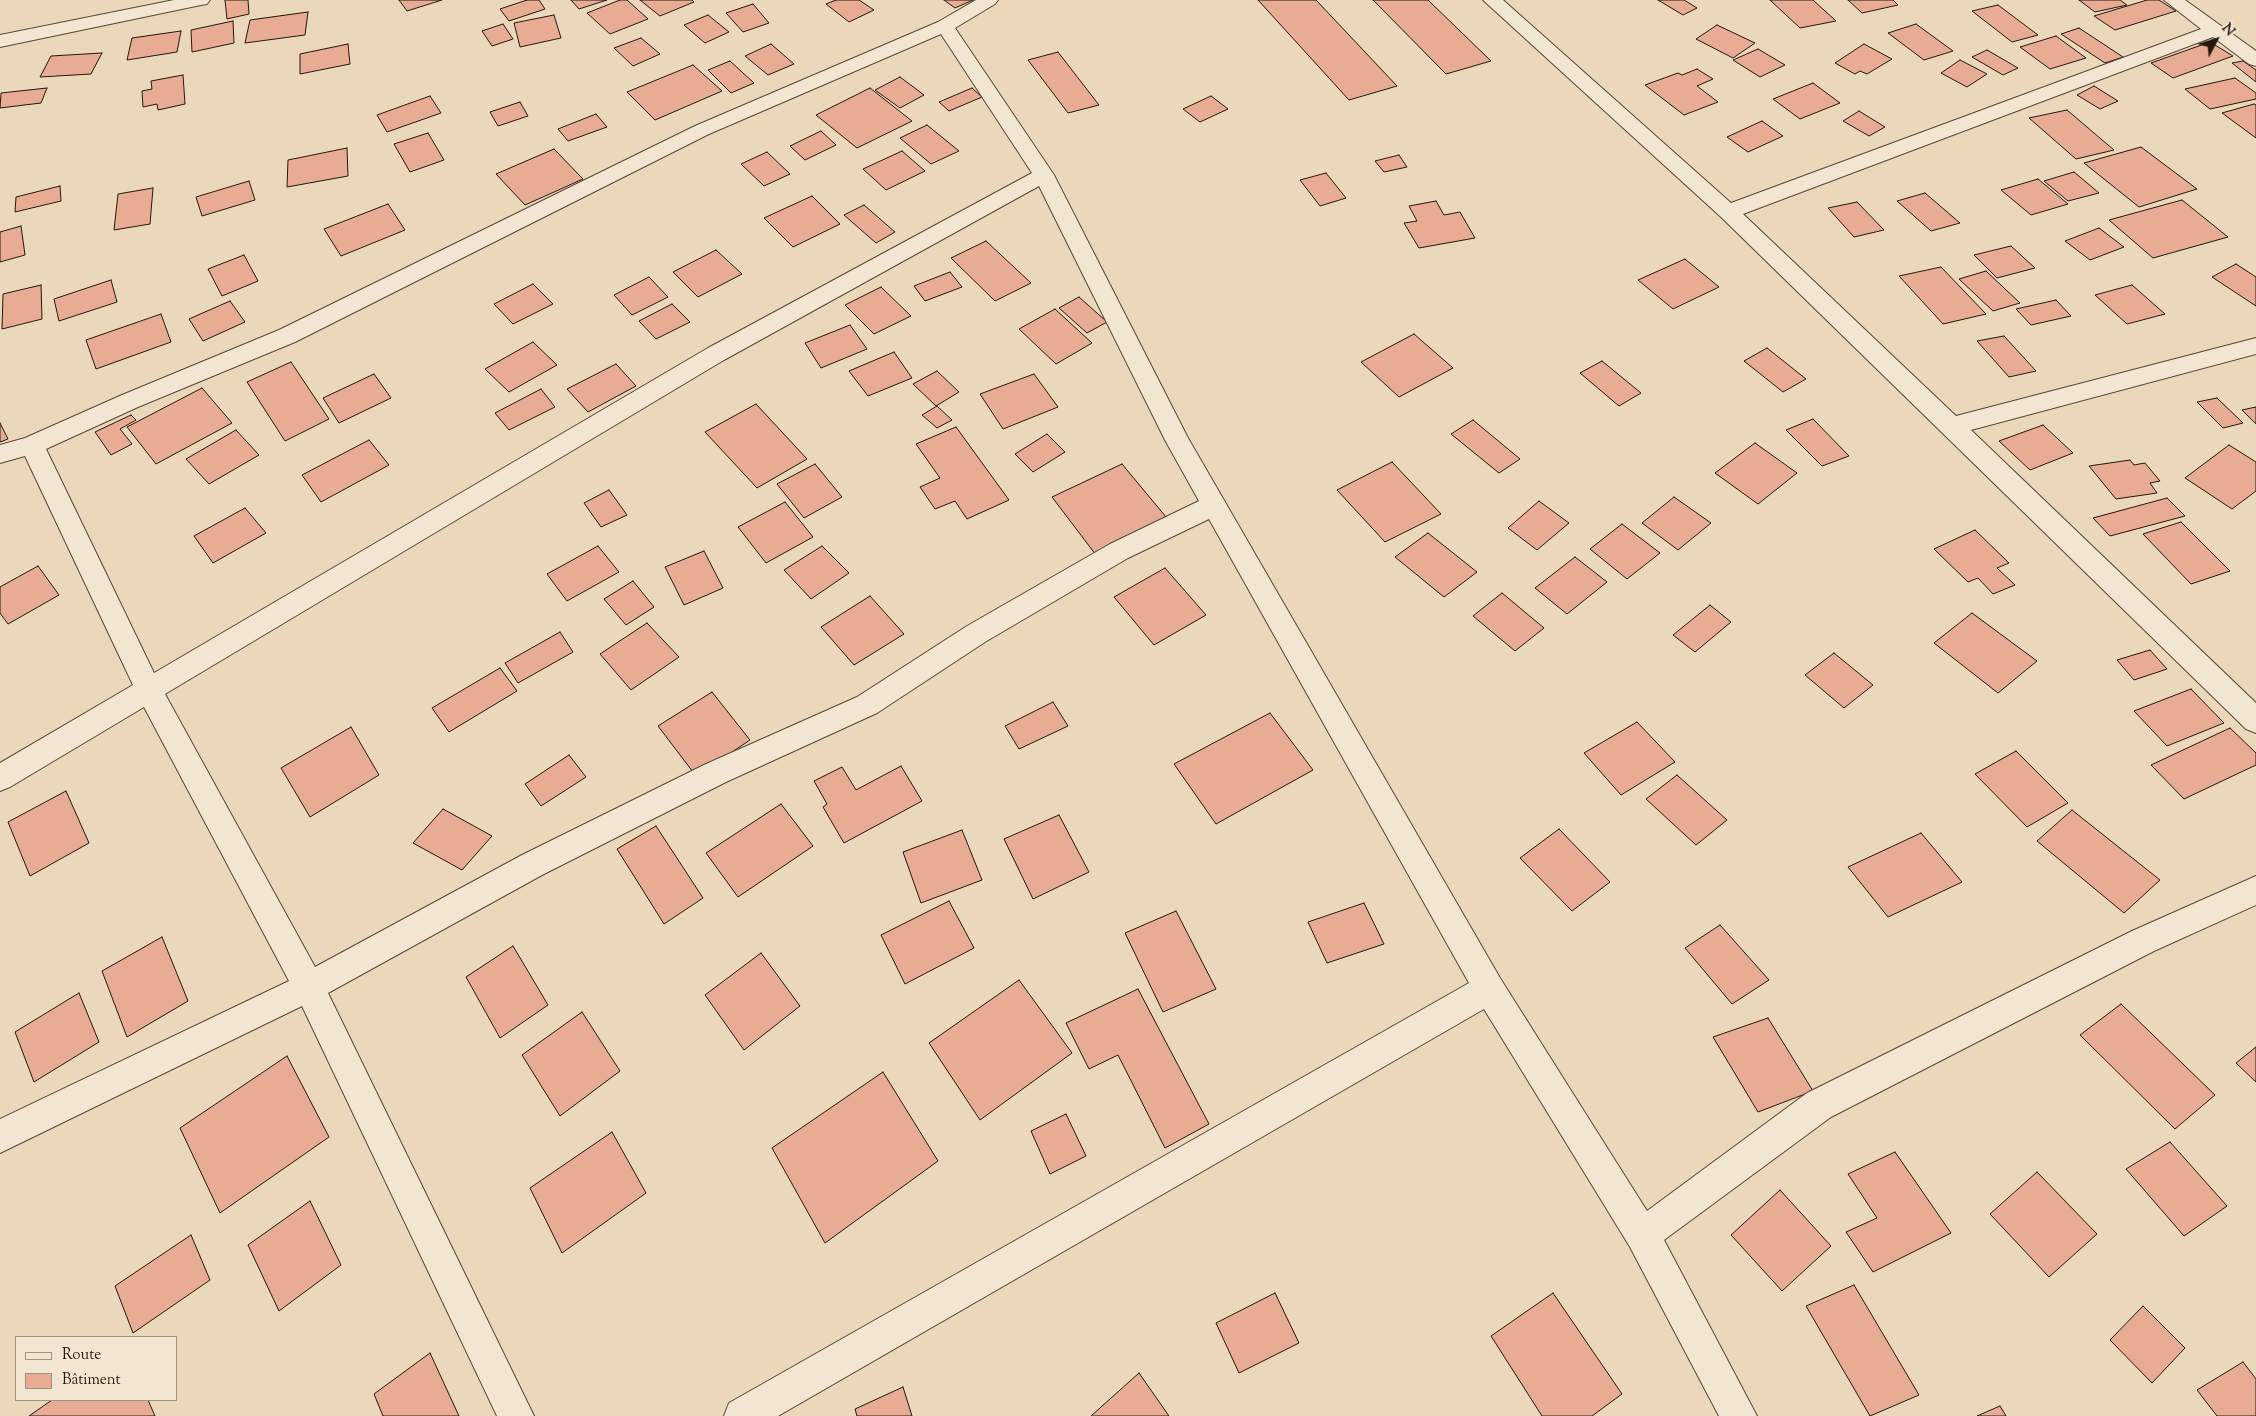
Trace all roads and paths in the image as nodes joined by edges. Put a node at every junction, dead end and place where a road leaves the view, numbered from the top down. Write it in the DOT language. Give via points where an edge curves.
graph roads {
  1 [pos="201,0"];
  2 [pos="990,0"];
  3 [pos="1492,0"];
  4 [pos="2173,0"];
  5 [pos="945,26"];
  6 [pos="2215,30"];
  7 [pos="0,41"];
  8 [pos="2256,60"];
  9 [pos="1044,174"];
  10 [pos="1728,212"];
  11 [pos="2256,346"];
  12 [pos="1952,426"];
  13 [pos="32,445"];
  14 [pos="0,454"];
  15 [pos="1215,505"];
  16 [pos="149,690"];
  17 [pos="2256,721"];
  18 [pos="0,778"];
  19 [pos="2256,890"];
  20 [pos="309,987"];
  21 [pos="1489,989"];
  22 [pos="0,1136"];
  23 [pos="1642,1234"];
  24 [pos="745,1415"];
  25 [pos="516,1416"];
  26 [pos="1739,1416"];
  1 -- 7 [label="street"];
  2 -- 5 [label="street"];
  3 -- 10 [label="street"];
  4 -- 6 [label="street"];
  5 -- 9 [label="street"];
  5 -- 13 [label="street" via="702,130 287,336"];
  6 -- 8 [label="street"];
  6 -- 10 [label="street"];
  9 -- 15 [label="street" via="1177,440"];
  9 -- 16 [label="street" via="716,354"];
  10 -- 12 [label="street"];
  11 -- 12 [label="street"];
  12 -- 17 [label="street"];
  13 -- 14 [label="street"];
  13 -- 16 [label="street"];
  15 -- 20 [label="street" via="1120,552 976,634 867,705 716,773 532,865"];
  15 -- 21 [label="street"];
  16 -- 18 [label="street"];
  16 -- 20 [label="street"];
  19 -- 23 [label="street" via="2143,941 1819,1105"];
  20 -- 22 [label="street"];
  20 -- 25 [label="street"];
  21 -- 23 [label="street"];
  21 -- 24 [label="street"];
  23 -- 26 [label="street"];
}
